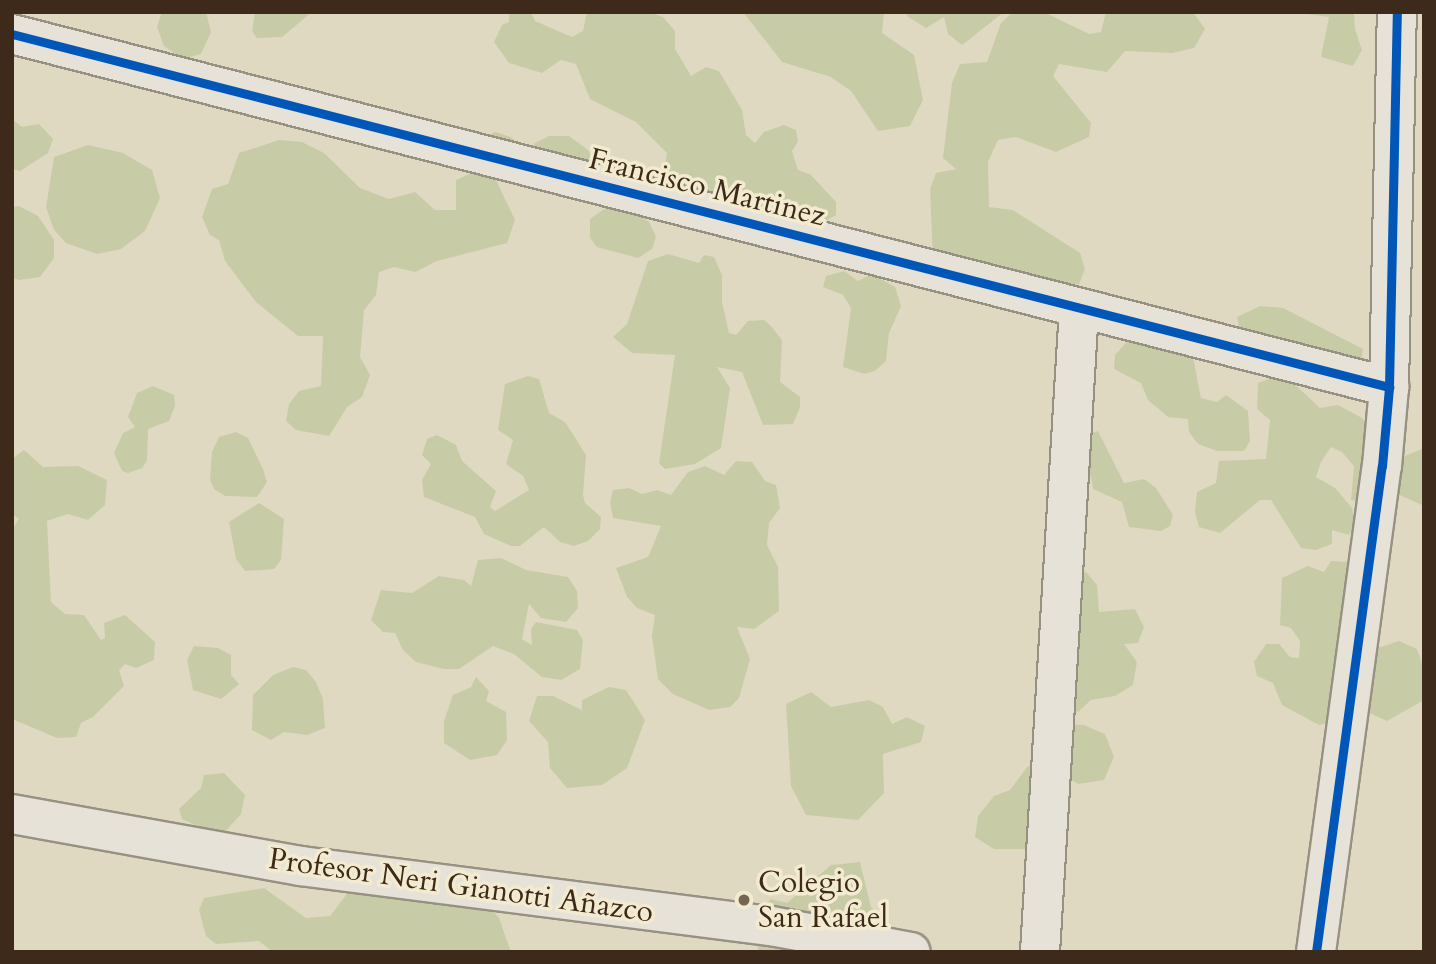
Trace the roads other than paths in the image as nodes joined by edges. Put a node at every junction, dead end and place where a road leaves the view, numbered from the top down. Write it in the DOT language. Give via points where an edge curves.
graph roads {
  1 [pos="1397,12"];
  2 [pos="12,34"];
  3 [pos="1079,308"];
  4 [pos="1389,387"];
  5 [pos="12,814"];
  6 [pos="911,952"];
  7 [pos="1040,952"];
  8 [pos="1315,952"];
  1 -- 4 [label="street"];
  2 -- 3 [label="street, Francisco Martinez"];
  3 -- 4 [label="street, Francisco Martinez"];
  3 -- 7 [label="street"];
  4 -- 8 [label="street"];
  5 -- 6 [label="street, Profesor Neri Gianotti Añazco" via="302,866 771,926"];
}
